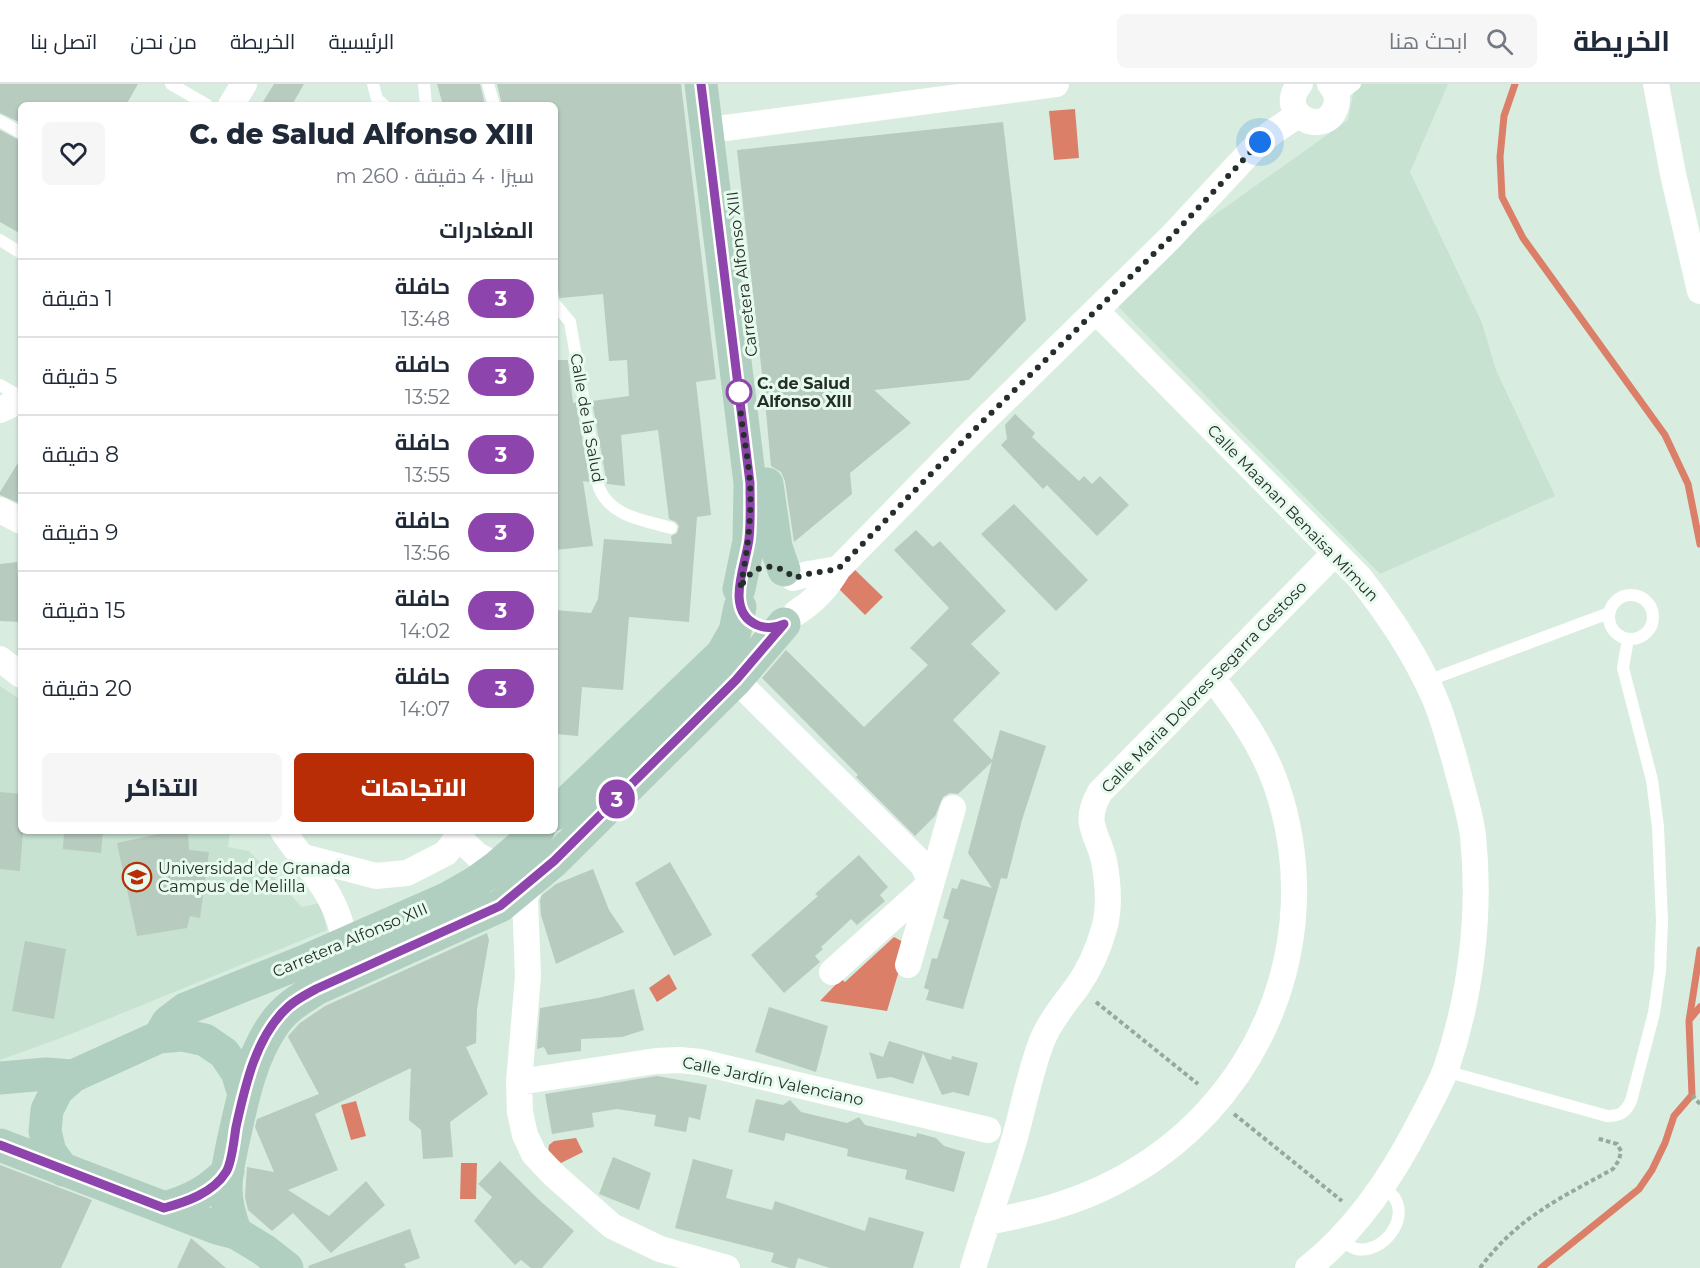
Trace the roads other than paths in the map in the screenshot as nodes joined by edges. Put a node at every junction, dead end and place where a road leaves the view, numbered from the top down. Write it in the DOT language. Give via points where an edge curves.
graph roads {
  1 [pos="171,84"];
  2 [pos="243,84"];
  3 [pos="374,84"];
  4 [pos="424,84"];
  5 [pos="488,84"];
  6 [pos="701,84"];
  7 [pos="719,84"];
  8 [pos="1056,84"];
  9 [pos="1656,84"];
  10 [pos="1297,85"];
  11 [pos="1341,89"];
  12 [pos="202,102"];
  13 [pos="233,102"];
  14 [pos="380,102"];
  15 [pos="426,102"];
  16 [pos="493,102"];
  17 [pos="1298,115"];
  18 [pos="0,121"];
  19 [pos="725,128"];
  20 [pos="18,131"];
  21 [pos="0,240"];
  22 [pos="18,251"];
  23 [pos="1700,291"];
  24 [pos="558,307"];
  25 [pos="1096,311"];
  26 [pos="0,385"];
  27 [pos="18,396"];
  28 [pos="18,400"];
  29 [pos="0,410"];
  30 [pos="0,510"];
  31 [pos="18,519"];
  32 [pos="671,528"];
  33 [pos="1335,553"];
  34 [pos="838,569"];
  35 [pos="789,574"];
  36 [pos="740,598"];
  37 [pos="1609,613"];
  38 [pos="783,622"];
  39 [pos="1628,639"];
  40 [pos="1212,678"];
  41 [pos="736,680"];
  42 [pos="1427,681"];
  43 [pos="953,808"];
  44 [pos="558,811"];
  45 [pos="285,834"];
  46 [pos="460,834"];
  47 [pos="535,834"];
  48 [pos="300,856"];
  49 [pos="498,866"];
  50 [pos="532,881"];
  51 [pos="931,883"];
  52 [pos="500,906"];
  53 [pos="399,942"];
  54 [pos="527,942"];
  55 [pos="344,944"];
  56 [pos="908,965"];
  57 [pos="832,972"];
  58 [pos="159,1037"];
  59 [pos="1445,1071"];
  60 [pos="73,1076"];
  61 [pos="519,1082"];
  62 [pos="2,1088"];
  63 [pos="244,1094"];
  64 [pos="988,1130"];
  65 [pos="0,1145"];
  66 [pos="63,1170"];
  67 [pos="228,1171"];
  68 [pos="1383,1188"];
  69 [pos="164,1208"];
  70 [pos="987,1222"];
  71 [pos="236,1233"];
  72 [pos="1339,1240"];
  73 [pos="287,1268"];
  74 [pos="727,1268"];
  75 [pos="973,1268"];
  76 [pos="1308,1268"];
  1 -- 12 [label="lane"];
  2 -- 13 [label="street"];
  3 -- 14 [label="lane"];
  4 -- 15 [label="lane"];
  5 -- 16 [label="lane"];
  6 -- 36 [label="street, Carretera Alfonso XIII" via="750,483 749,541"];
  7 -- 19 [label="street, Carretera Alfonso XIII"];
  8 -- 19 [label="street"];
  9 -- 23 [label="street"];
  10 -- 17 [label="street" via="1293,102"];
  11 -- 17 [label="street" via="1335,110 1324,120 1312,122"];
  17 -- 25 [label="street" via="1251,151"];
  18 -- 20 [label="lane"];
  19 -- 35 [label="street, Carretera Alfonso XIII" via="770,512 776,547"];
  21 -- 22 [label="lane"];
  24 -- 32 [label="lane, Calle de la Salud" via="570,321 603,496 628,516"];
  25 -- 33 [label="street, Calle Maanan Benaisa Mimun"];
  25 -- 34 [label="street"];
  26 -- 27 [label="lane"];
  28 -- 29 [label="street"];
  30 -- 31 [label="street"];
  33 -- 40 [label="street, Calle Maria Dolores Segarra Gestoso"];
  33 -- 42 [label="street, Calle Maanan Benaisa Mimun" via="1389,616"];
  34 -- 35 [label="street"];
  34 -- 38 [label="street" via="813,602"];
  35 -- 36 [label="street" via="766,567 757,569 750,573"];
  35 -- 38 [label="street" via="800,595"];
  36 -- 38 [label="street" via="751,622"];
  36 -- 44 [label="street, Carretera Alfonso XIII" via="735,631 722,654"];
  37 -- 39 [label="lane" via="1613,630"];
  37 -- 39 [label="lane" via="1618,599 1626,596 1635,595 1649,604 1653,620 1650,629 1636,639"];
  37 -- 42 [label="lane"];
  38 -- 41 [label="street, Carretera Alfonso XIII"];
  38 -- 53 [label="street, Carretera Alfonso XIII" via="539,854 464,908"];
  39 -- 59 [label="lane" via="1623,668 1652,780 1662,921 1654,1013 1627,1111 1607,1116"];
  40 -- 70 [label="street, Calle Maria Dolores Segarra Gestoso" via="1100,792 1094,803 1092,827 1104,861 1108,894 1105,927 1094,958 1043,1039"];
  40 -- 70 [label="street" via="1260,747 1276,785 1291,846 1294,909 1290,951 1263,1030 1217,1100 1170,1147 1083,1197"];
  41 -- 50 [label="street, Carretera Alfonso XIII"];
  41 -- 51 [label="street" via="923,865"];
  42 -- 59 [label="street, Calle Maanan Benaisa Mimun" via="1441,714 1464,796 1473,835 1475,873 1466,991"];
  43 -- 51 [label="street"];
  45 -- 48 [label="street"];
  46 -- 48 [label="street" via="446,853 407,873 376,876"];
  46 -- 49 [label="street" via="477,855"];
  47 -- 49 [label="street, Carretera Alfonso XIII"];
  48 -- 55 [label="street" via="337,910"];
  49 -- 55 [label="street, Carretera Alfonso XIII" via="448,898"];
  50 -- 52 [label="street, Carretera Alfonso XIII"];
  50 -- 54 [label="street" via="525,898"];
  51 -- 56 [label="street"];
  51 -- 57 [label="street"];
  52 -- 54 [label="street"];
  52 -- 63 [label="street, Carretera Alfonso XIII" via="316,989 289,1006 262,1044"];
  54 -- 61 [label="street"];
  55 -- 58 [label="street, Carretera Alfonso XIII" via="185,1009 168,1022"];
  58 -- 60 [label="street"];
  58 -- 63 [label="street" via="182,1035 204,1040 224,1053 237,1072"];
  59 -- 68 [label="street, Calle Maanan Benaisa Mimun"];
  60 -- 62 [label="street" via="46,1074"];
  60 -- 66 [label="street" via="57,1090 47,1110 45,1131 50,1152"];
  61 -- 64 [label="street, Calle Jardín Valenciano" via="656,1061 700,1062"];
  61 -- 74 [label="street" via="520,1112 534,1154 596,1214 660,1249"];
  63 -- 67 [label="street"];
  65 -- 66 [label="street"];
  66 -- 69 [label="street"];
  67 -- 69 [label="street" via="199,1195"];
  67 -- 71 [label="street" via="228,1206"];
  68 -- 72 [label="street, Calle Maanan Benaisa Mimun"];
  68 -- 72 [label="lane" via="1394,1197 1398,1209 1392,1233 1369,1249 1356,1249"];
  69 -- 71 [label="street"];
  70 -- 75 [label="street, Calle Maria Dolores Segarra Gestoso"];
  71 -- 73 [label="street"];
  72 -- 76 [label="street, Calle Maanan Benaisa Mimun"];
}
